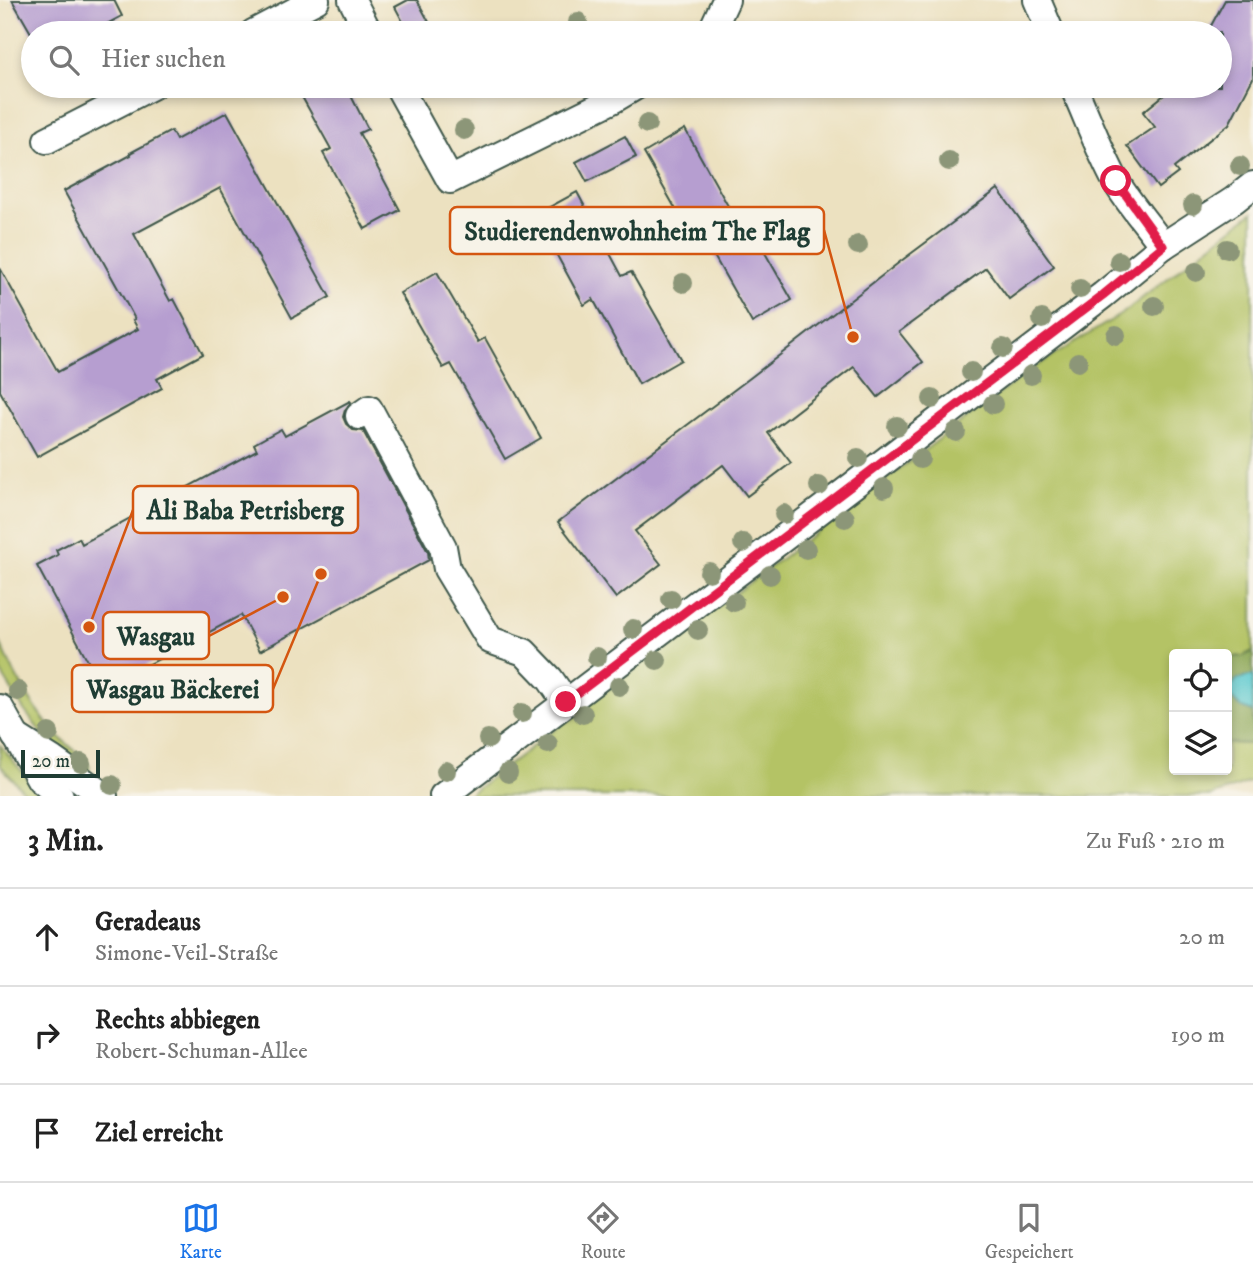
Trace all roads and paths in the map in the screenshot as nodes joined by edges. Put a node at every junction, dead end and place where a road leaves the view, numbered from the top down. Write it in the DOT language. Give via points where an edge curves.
graph roads {
  1 [pos="316,0"];
  2 [pos="352,0"];
  3 [pos="726,0"];
  4 [pos="1037,0"];
  5 [pos="276,21"];
  6 [pos="363,21"];
  7 [pos="716,21"];
  8 [pos="1046,21"];
  9 [pos="129,98"];
  10 [pos="405,98"];
  11 [pos="616,98"];
  12 [pos="1078,98"];
  13 [pos="47,140"];
  14 [pos="1253,185"];
  15 [pos="1163,246"];
  16 [pos="359,416"];
  17 [pos="566,702"];
  18 [pos="0,708"];
  19 [pos="15,736"];
  20 [pos="60,796"];
  21 [pos="104,796"];
  22 [pos="443,796"];
  1 -- 5 [label="street"];
  2 -- 6 [label="street"];
  3 -- 7 [label="street"];
  4 -- 8 [label="street"];
  9 -- 13 [label="street"];
  10 -- 11 [label="street" via="450,180"];
  12 -- 15 [label="street" via="1116,181"];
  14 -- 15 [label="street"];
  15 -- 17 [label="street"];
  16 -- 17 [label="street" via="369,410 443,547 447,569 490,640 524,652"];
  17 -- 22 [label="street"];
  18 -- 19 [label="street"];
  19 -- 20 [label="street" via="40,779"];
  19 -- 21 [label="street"];
}
